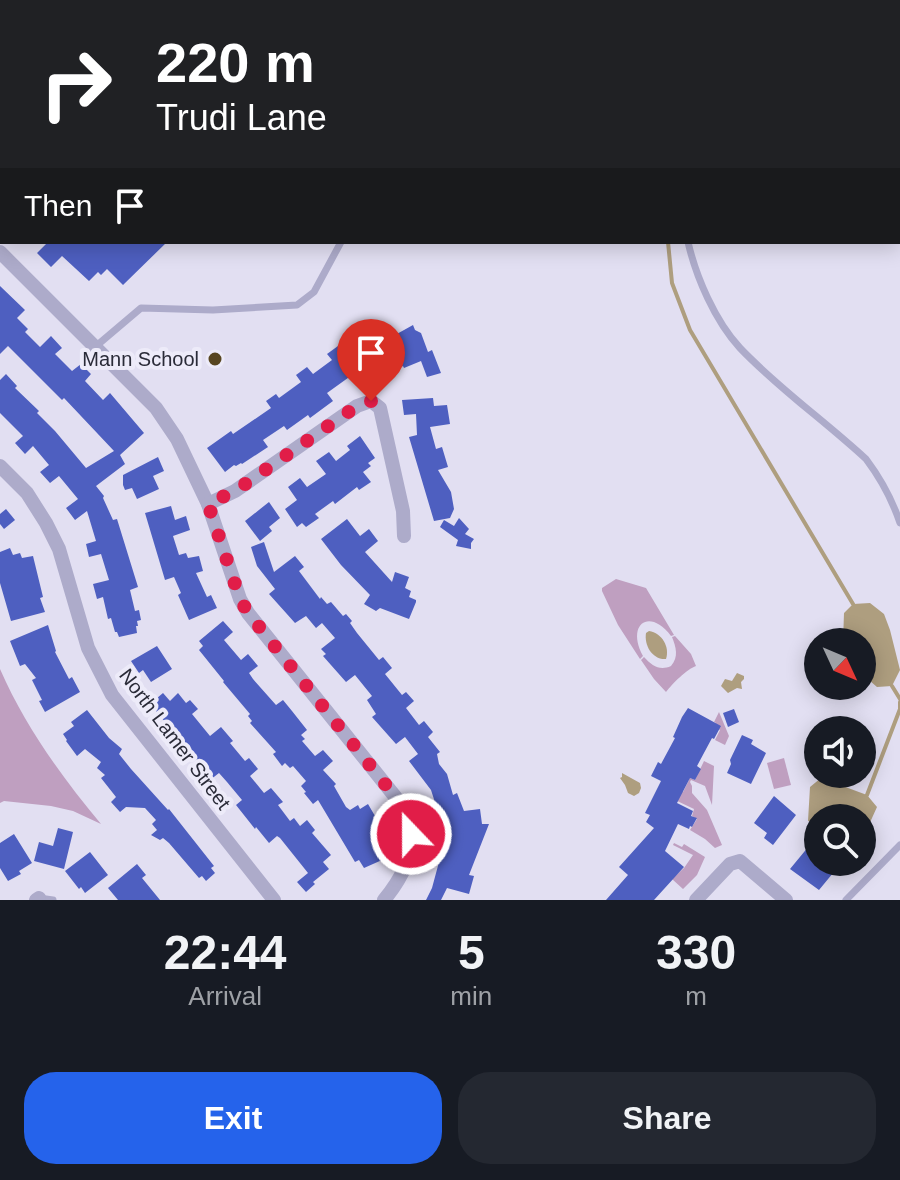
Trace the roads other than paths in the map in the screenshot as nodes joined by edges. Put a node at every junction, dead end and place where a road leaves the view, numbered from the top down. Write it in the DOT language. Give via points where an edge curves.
graph roads {
  1 [pos="340,244"];
  2 [pos="688,244"];
  3 [pos="0,252"];
  4 [pos="95,347"];
  5 [pos="0,466"];
  6 [pos="208,504"];
  7 [pos="900,523"];
  8 [pos="404,536"];
  9 [pos="900,845"];
  10 [pos="274,900"];
  11 [pos="384,900"];
  12 [pos="696,900"];
  13 [pos="786,900"];
  14 [pos="846,900"];
  1 -- 4 [label="lane" via="314,292 297,305 141,308"];
  2 -- 7 [label="lane" via="714,311 738,346 866,459"];
  3 -- 4 [label="street"];
  4 -- 6 [label="street" via="156,408"];
  5 -- 10 [label="street, North Lamer Street" via="27,493 59,549 88,648 112,695"];
  6 -- 8 [label="street" via="371,401 380,408"];
  6 -- 11 [label="street" via="248,613 406,817 411,834 406,864"];
  9 -- 14 [label="lane"];
  12 -- 13 [label="street" via="730,864 740,861"];
}
